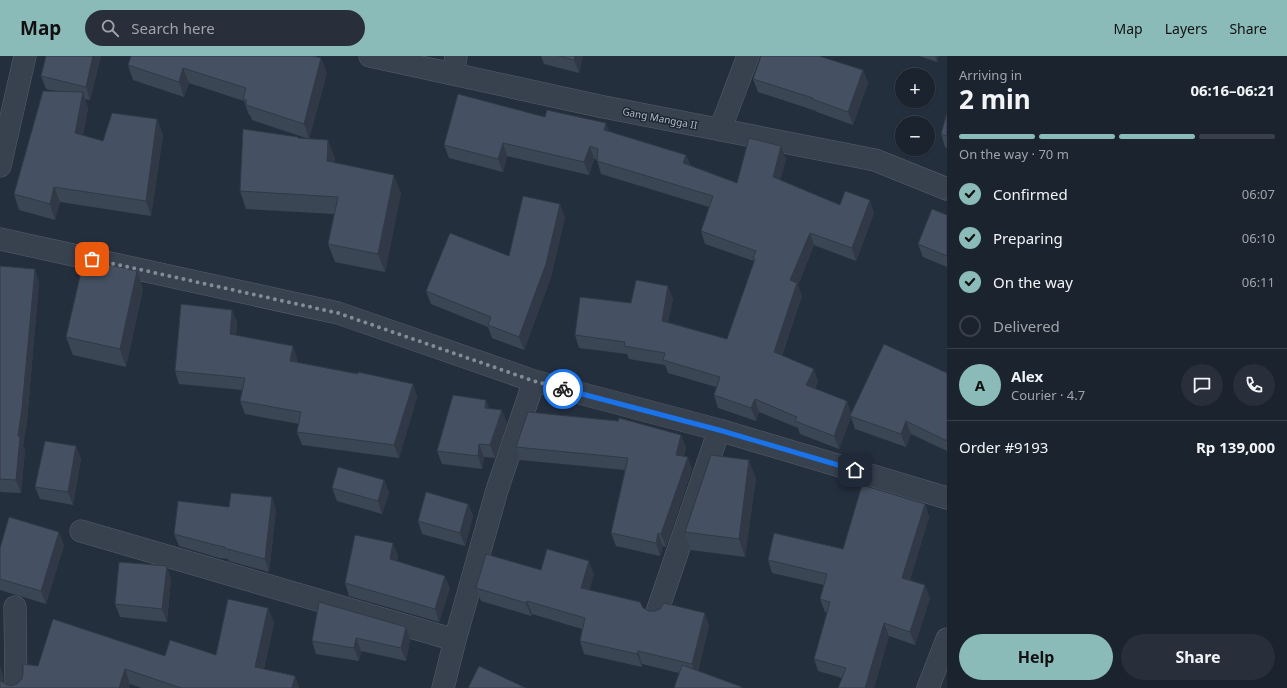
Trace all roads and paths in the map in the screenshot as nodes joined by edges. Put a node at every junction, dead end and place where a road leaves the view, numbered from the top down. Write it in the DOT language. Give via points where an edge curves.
graph roads {
  1 [pos="25,56"];
  2 [pos="370,56"];
  3 [pos="748,56"];
  4 [pos="455,65"];
  5 [pos="720,130"];
  6 [pos="0,166"];
  7 [pos="947,189"];
  8 [pos="0,238"];
  9 [pos="534,381"];
  10 [pos="719,430"];
  11 [pos="947,498"];
  12 [pos="81,531"];
  13 [pos="15,607"];
  14 [pos="657,612"];
  15 [pos="947,639"];
  16 [pos="455,640"];
  17 [pos="16,688"];
  18 [pos="443,688"];
  19 [pos="928,688"];
  1 -- 6 [label="street"];
  2 -- 4 [label="street, Gang Mangga II"];
  3 -- 5 [label="street"];
  4 -- 5 [label="street, Gang Mangga II" via="599,106"];
  5 -- 7 [label="street, Gang Mangga II" via="875,160"];
  8 -- 9 [label="street" via="338,313"];
  9 -- 10 [label="street"];
  9 -- 16 [label="street" via="497,490"];
  10 -- 11 [label="street"];
  10 -- 14 [label="street"];
  12 -- 16 [label="street"];
  13 -- 17 [label="street"];
  15 -- 19 [label="street"];
  16 -- 18 [label="street"];
}
